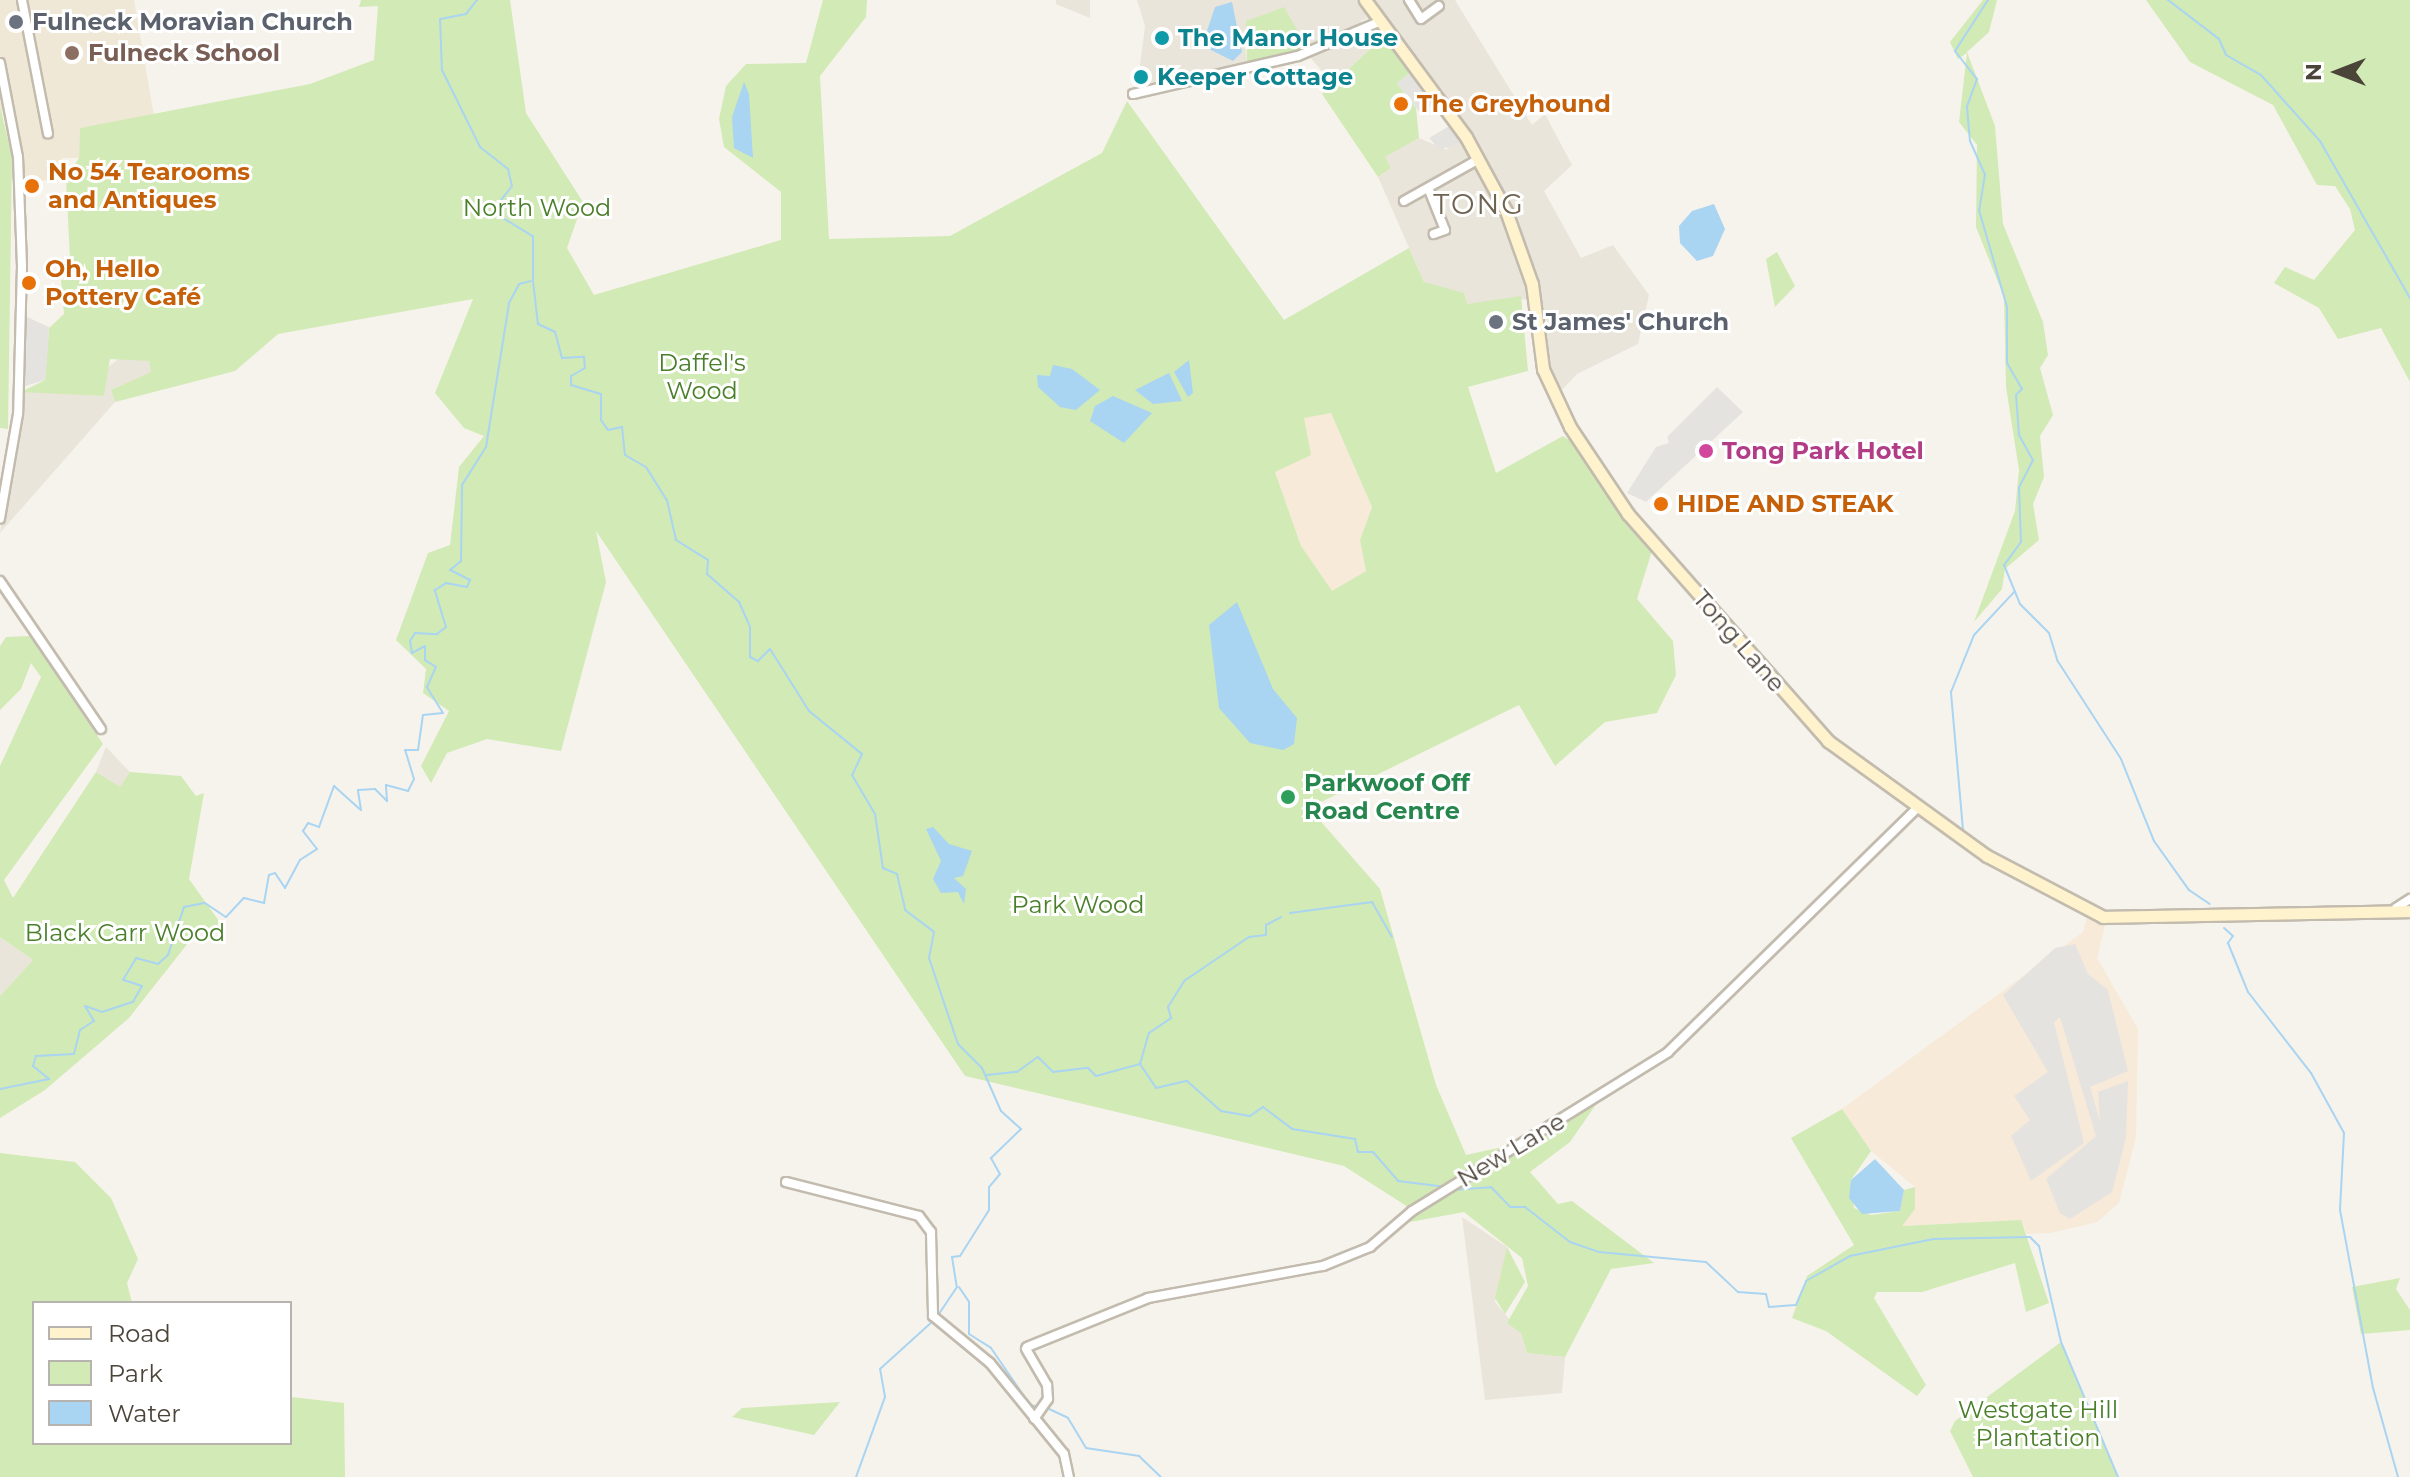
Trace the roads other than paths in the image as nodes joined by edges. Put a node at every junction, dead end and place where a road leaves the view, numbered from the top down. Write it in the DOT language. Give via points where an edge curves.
graph roads {
  1 [pos="22,0"];
  2 [pos="1409,0"];
  3 [pos="1371,2"];
  4 [pos="1439,6"];
  5 [pos="1379,22"];
  6 [pos="0,63"];
  7 [pos="1133,94"];
  8 [pos="48,134"];
  9 [pos="1479,159"];
  10 [pos="1429,190"];
  11 [pos="1404,201"];
  12 [pos="1434,234"];
  13 [pos="0,518"];
  14 [pos="0,581"];
  15 [pos="101,729"];
  16 [pos="1917,808"];
  17 [pos="2410,899"];
  18 [pos="2396,908"];
  19 [pos="2410,911"];
  20 [pos="786,1182"];
  21 [pos="1034,1419"];
  22 [pos="1069,1477"];
  1 -- 8 [label="street"];
  2 -- 4 [label="street" via="1421,19"];
  3 -- 5 [label="street, Tong Lane"];
  5 -- 7 [label="street" via="1274,61"];
  5 -- 9 [label="street, Tong Lane"];
  6 -- 13 [label="street" via="18,157 19,393"];
  9 -- 10 [label="street"];
  9 -- 16 [label="street, Tong Lane" via="1524,255 1550,386 1628,514 1811,725"];
  10 -- 11 [label="street"];
  10 -- 12 [label="street" via="1445,230"];
  14 -- 15 [label="street"];
  16 -- 18 [label="street, Tong Lane" via="1987,856 2103,917 2270,918"];
  16 -- 21 [label="street, New Lane" via="1668,1052 1449,1188 1384,1238 1340,1262 1148,1298 1027,1348 1047,1385 1048,1399"];
  17 -- 18 [label="street, Tong Lane"];
  18 -- 19 [label="street, Tong Lane"];
  20 -- 21 [label="street" via="919,1216 931,1232 936,1318 990,1363"];
  21 -- 22 [label="street" via="1064,1454"];
}
